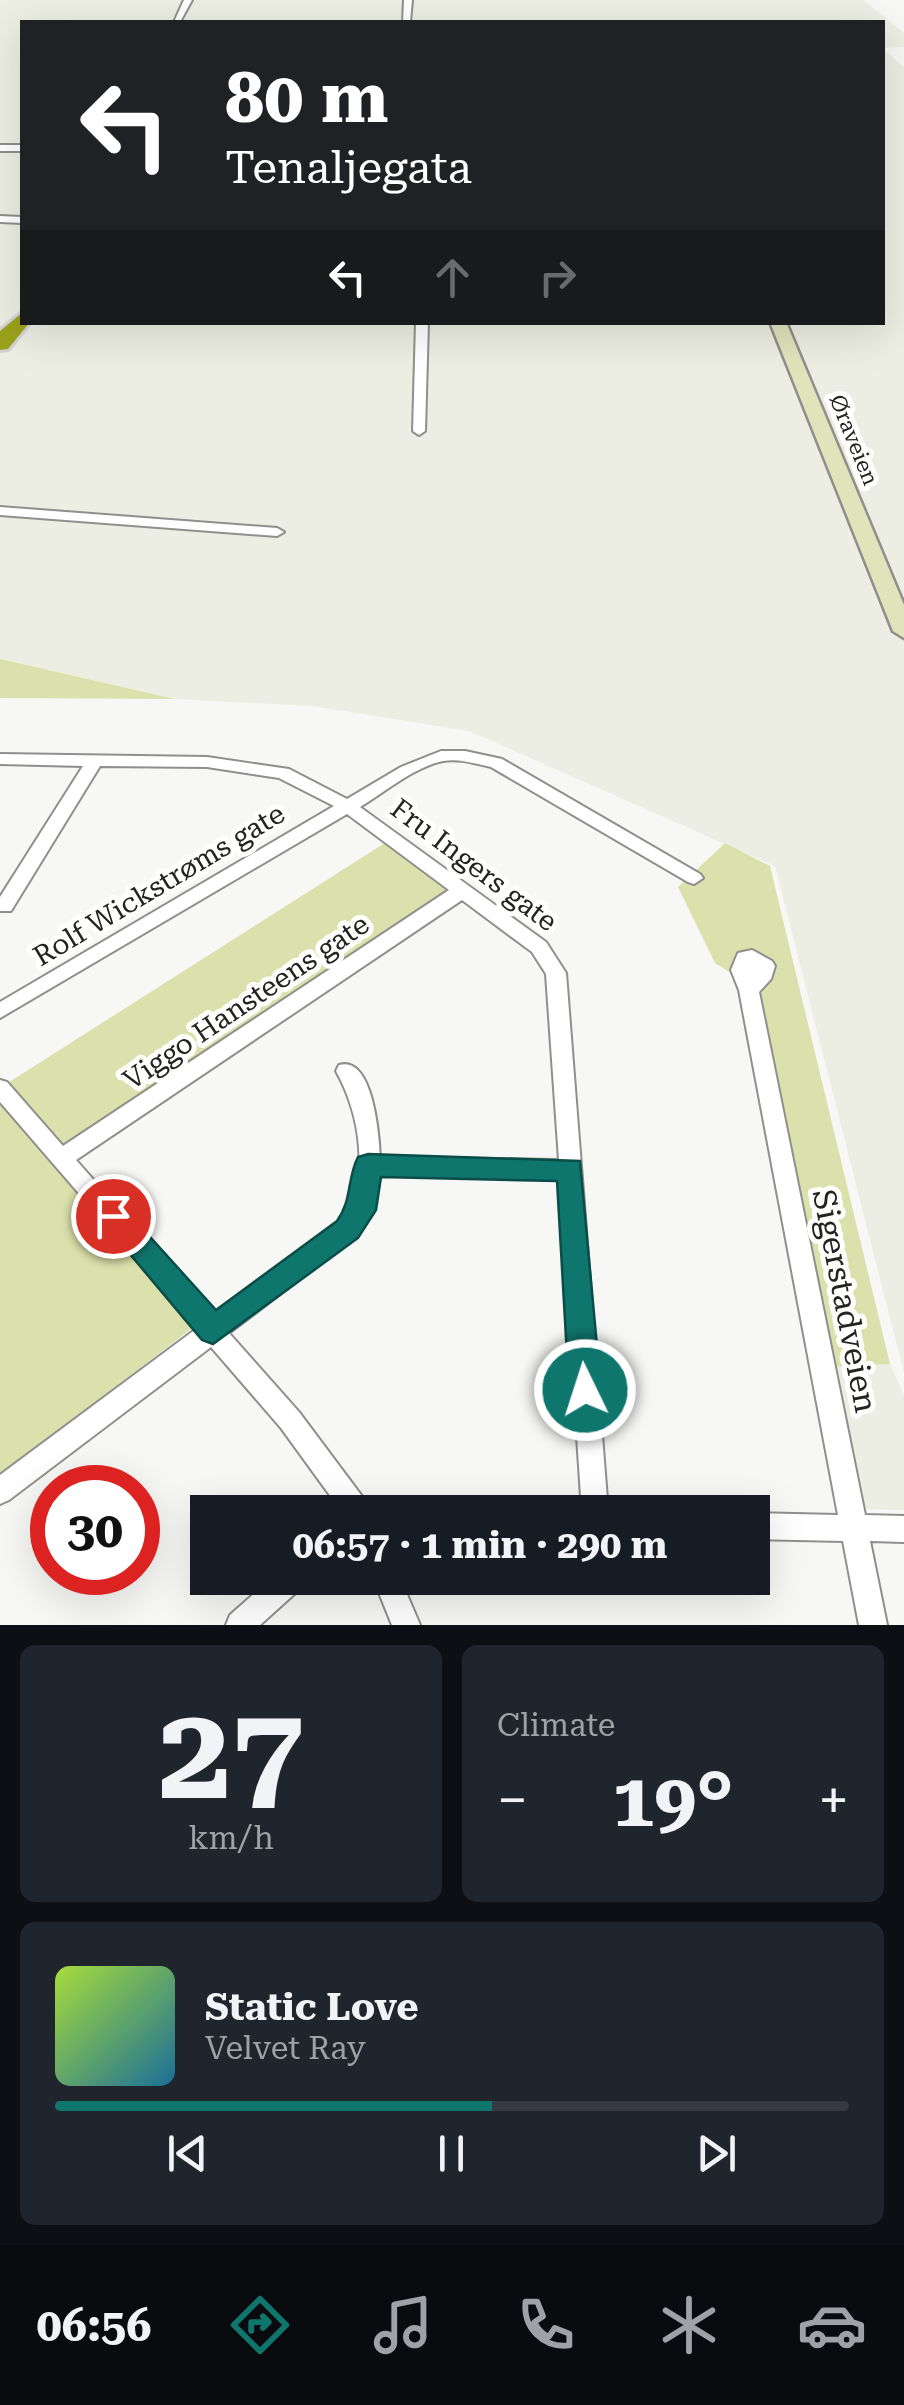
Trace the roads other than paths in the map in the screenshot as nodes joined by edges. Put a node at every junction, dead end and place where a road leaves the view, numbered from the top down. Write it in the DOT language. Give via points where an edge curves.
graph roads {
  1 [pos="20,321"];
  2 [pos="422,325"];
  3 [pos="779,325"];
  4 [pos="0,344"];
  5 [pos="419,431"];
  6 [pos="0,511"];
  7 [pos="277,532"];
  8 [pos="904,632"];
  9 [pos="0,760"];
  10 [pos="94,761"];
  11 [pos="347,806"];
  12 [pos="694,878"];
  13 [pos="462,891"];
  14 [pos="4,906"];
  15 [pos="749,990"];
  16 [pos="0,1010"];
  17 [pos="346,1071"];
  18 [pos="0,1088"];
  19 [pos="62,1158"];
  20 [pos="368,1166"];
  21 [pos="570,1169"];
  22 [pos="213,1330"];
  23 [pos="0,1491"];
  24 [pos="345,1495"];
  25 [pos="594,1495"];
  26 [pos="770,1526"];
  27 [pos="852,1527"];
  28 [pos="904,1529"];
  29 [pos="273,1595"];
  30 [pos="394,1595"];
  31 [pos="240,1625"];
  32 [pos="406,1625"];
  33 [pos="873,1625"];
  1 -- 4 [label="highway"];
  2 -- 5 [label="street"];
  3 -- 8 [label="street, Øraveien"];
  6 -- 7 [label="street"];
  9 -- 10 [label="street, Fru Ingers gate"];
  10 -- 11 [label="street, Fru Ingers gate" via="249,765 283,773"];
  10 -- 14 [label="street"];
  11 -- 12 [label="street, Rolf Wickstrøms gate" via="441,756 466,756 496,763"];
  11 -- 13 [label="street, Fru Ingers gate"];
  11 -- 16 [label="street, Rolf Wickstrøms gate"];
  13 -- 19 [label="street, Viggo Hansteens gate"];
  13 -- 21 [label="street, Fru Ingers gate" via="540,947 556,973"];
  15 -- 27 [label="street, Sigerstadveien"];
  17 -- 20 [label="street" via="366,1108"];
  18 -- 19 [label="street"];
  19 -- 22 [label="street"];
  20 -- 21 [label="street"];
  20 -- 22 [label="street" via="362,1210 348,1230"];
  21 -- 25 [label="street, Fru Ingers gate"];
  22 -- 23 [label="street"];
  22 -- 24 [label="street"];
  26 -- 27 [label="street"];
  27 -- 28 [label="street"];
  27 -- 33 [label="street, Sigerstadveien"];
  29 -- 31 [label="street"];
  30 -- 32 [label="street"];
}
